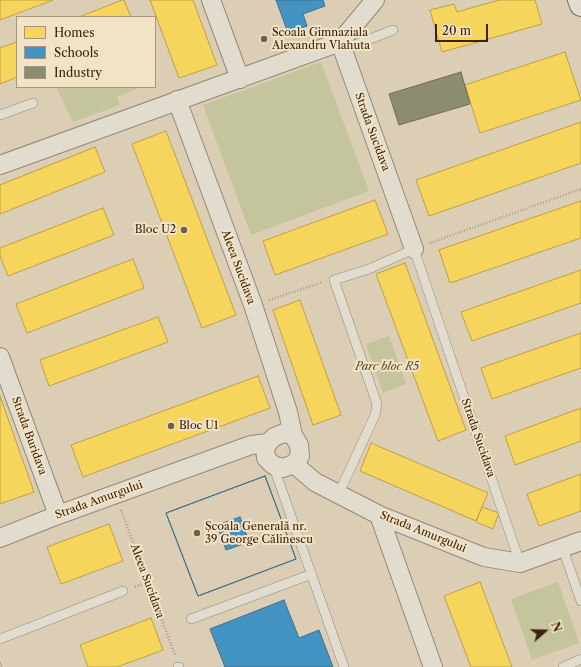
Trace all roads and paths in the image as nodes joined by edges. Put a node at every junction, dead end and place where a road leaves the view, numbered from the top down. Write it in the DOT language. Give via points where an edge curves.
graph roads {
  1 [pos="211,0"];
  2 [pos="375,0"];
  3 [pos="580,0"];
  4 [pos="581,5"];
  5 [pos="393,30"];
  6 [pos="341,46"];
  7 [pos="240,79"];
  8 [pos="177,100"];
  9 [pos="33,104"];
  10 [pos="0,115"];
  11 [pos="0,165"];
  12 [pos="581,189"];
  13 [pos="414,248"];
  14 [pos="334,280"];
  15 [pos="253,306"];
  16 [pos="0,357"];
  17 [pos="293,436"];
  18 [pos="268,443"];
  19 [pos="294,464"];
  20 [pos="273,465"];
  21 [pos="339,493"];
  22 [pos="115,494"];
  23 [pos="58,515"];
  24 [pos="379,515"];
  25 [pos="0,538"];
  26 [pos="581,541"];
  27 [pos="563,549"];
  28 [pos="520,563"];
  29 [pos="312,574"];
  30 [pos="123,591"];
  31 [pos="581,601"];
  32 [pos="191,619"];
  33 [pos="0,639"];
  34 [pos="581,658"];
  35 [pos="179,667"];
  36 [pos="344,667"];
  37 [pos="433,667"];
  38 [pos="563,667"];
  1 -- 7 [label="street"];
  2 -- 6 [label="street"];
  3 -- 4 [label="street"];
  5 -- 6 [label="lane"];
  6 -- 7 [label="street"];
  6 -- 13 [label="street, Strada Sucidava"];
  7 -- 8 [label="street"];
  8 -- 11 [label="street"];
  8 -- 15 [label="street, Aleea Sucidava"];
  9 -- 10 [label="lane"];
  12 -- 13 [label="path"];
  13 -- 14 [label="lane" via="369,269"];
  13 -- 28 [label="lane, Strada Sucidava"];
  14 -- 15 [label="path"];
  14 -- 21 [label="lane" via="377,404 375,415"];
  15 -- 17 [label="street, Aleea Sucidava" via="288,412"];
  16 -- 23 [label="street, Strada Buridava"];
  17 -- 18 [label="street, Strada Amurgului" via="284,433"];
  17 -- 19 [label="street" via="299,445 300,456"];
  18 -- 20 [label="street" via="265,450 266,458"];
  18 -- 22 [label="street, Strada Amurgului" via="251,445"];
  19 -- 20 [label="street" via="283,468"];
  19 -- 21 [label="street, Strada Amurgului" via="315,482"];
  20 -- 29 [label="lane"];
  21 -- 24 [label="street, Strada Amurgului"];
  22 -- 23 [label="street, Strada Amurgului"];
  22 -- 35 [label="path, Aleea Sucidava"];
  23 -- 25 [label="street, Strada Amurgului"];
  24 -- 28 [label="street, Strada Amurgului" via="484,557"];
  24 -- 37 [label="street"];
  26 -- 27 [label="street, Strada Amurgului"];
  27 -- 28 [label="street, Strada Amurgului"];
  27 -- 31 [label="lane"];
  29 -- 32 [label="lane"];
  29 -- 36 [label="lane"];
  30 -- 33 [label="lane"];
  34 -- 38 [label="lane"];
}
